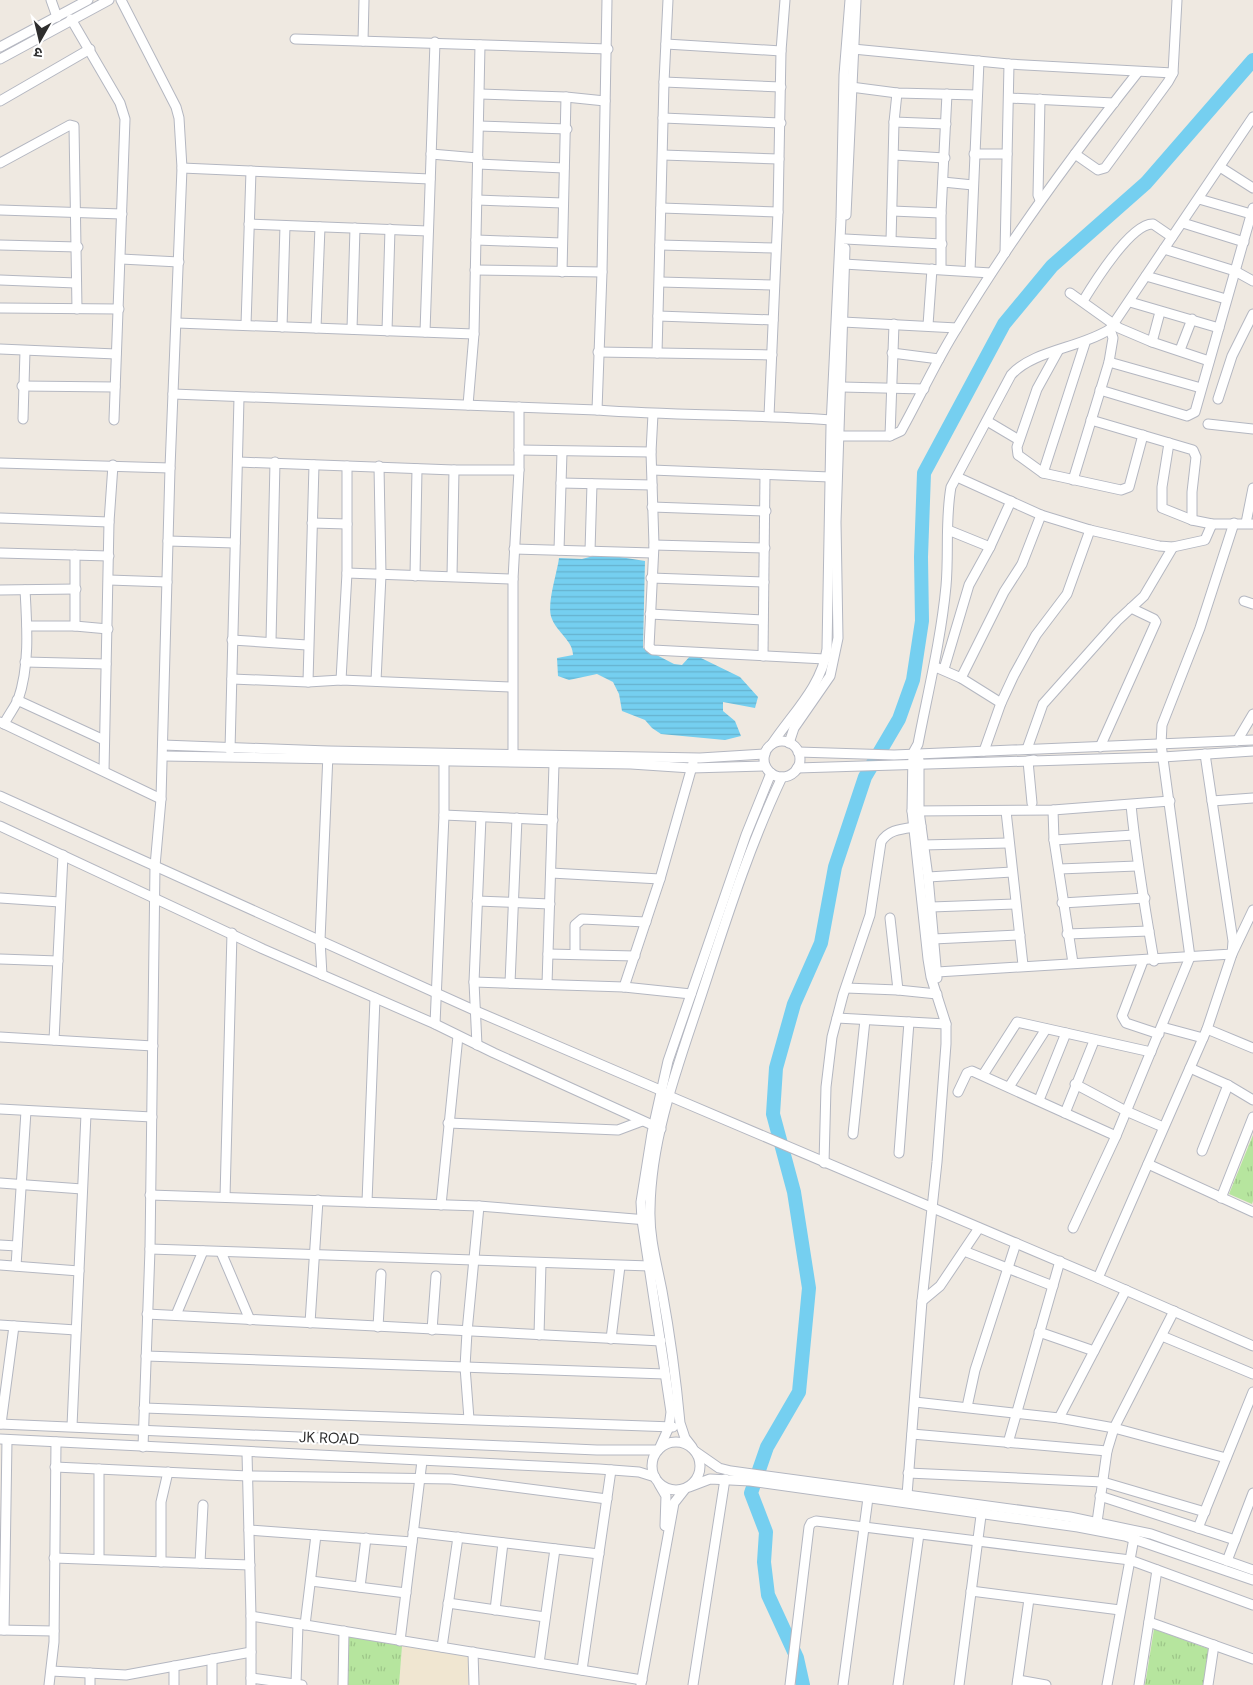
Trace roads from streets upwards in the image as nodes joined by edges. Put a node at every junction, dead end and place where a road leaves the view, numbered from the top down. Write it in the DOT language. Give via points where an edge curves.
graph roads {
  1 [pos="51,0"];
  2 [pos="88,0"];
  3 [pos="109,0"];
  4 [pos="121,0"];
  5 [pos="364,0"];
  6 [pos="607,0"];
  7 [pos="668,0"];
  8 [pos="785,0"];
  9 [pos="850,0"];
  10 [pos="856,0"];
  11 [pos="1176,0"];
  12 [pos="57,17"];
  13 [pos="71,19"];
  14 [pos="295,39"];
  15 [pos="363,40"];
  16 [pos="435,42"];
  17 [pos="666,44"];
  18 [pos="480,45"];
  19 [pos="0,47"];
  20 [pos="90,49"];
  21 [pos="608,49"];
  22 [pos="853,49"];
  23 [pos="781,50"];
  24 [pos="0,59"];
  25 [pos="979,61"];
  26 [pos="1009,64"];
  27 [pos="1138,72"];
  28 [pos="1173,72"];
  29 [pos="664,82"];
  30 [pos="781,88"];
  31 [pos="851,88"];
  32 [pos="897,92"];
  33 [pos="480,94"];
  34 [pos="947,94"];
  35 [pos="976,95"];
  36 [pos="566,97"];
  37 [pos="1009,98"];
  38 [pos="1040,99"];
  39 [pos="0,101"];
  40 [pos="605,101"];
  41 [pos="1114,103"];
  42 [pos="1253,117"];
  43 [pos="663,118"];
  44 [pos="780,122"];
  45 [pos="894,122"];
  46 [pos="946,124"];
  47 [pos="479,126"];
  48 [pos="567,129"];
  49 [pos="431,154"];
  50 [pos="974,154"];
  51 [pos="1006,154"];
  52 [pos="1075,154"];
  53 [pos="663,155"];
  54 [pos="894,155"];
  55 [pos="779,158"];
  56 [pos="945,158"];
  57 [pos="478,161"];
  58 [pos="0,163"];
  59 [pos="1220,167"];
  60 [pos="182,168"];
  61 [pos="564,168"];
  62 [pos="251,171"];
  63 [pos="430,179"];
  64 [pos="943,182"];
  65 [pos="1251,183"];
  66 [pos="973,185"];
  67 [pos="1199,199"];
  68 [pos="477,200"];
  69 [pos="1040,200"];
  70 [pos="563,203"];
  71 [pos="661,208"];
  72 [pos="0,210"];
  73 [pos="76,211"];
  74 [pos="892,211"];
  75 [pos="1252,211"];
  76 [pos="778,212"];
  77 [pos="941,213"];
  78 [pos="122,214"];
  79 [pos="1183,223"];
  80 [pos="249,224"];
  81 [pos="285,226"];
  82 [pos="320,227"];
  83 [pos="355,228"];
  84 [pos="390,229"];
  85 [pos="428,230"];
  86 [pos="1172,237"];
  87 [pos="845,239"];
  88 [pos="476,240"];
  89 [pos="890,241"];
  90 [pos="1244,242"];
  91 [pos="562,243"];
  92 [pos="942,244"];
  93 [pos="0,245"];
  94 [pos="660,245"];
  95 [pos="78,247"];
  96 [pos="776,248"];
  97 [pos="1164,249"];
  98 [pos="1005,253"];
  99 [pos="121,259"];
  100 [pos="179,262"];
  101 [pos="844,264"];
  102 [pos="937,269"];
  103 [pos="475,270"];
  104 [pos="970,271"];
  105 [pos="1235,271"];
  106 [pos="562,272"];
  107 [pos="602,272"];
  108 [pos="991,273"];
  109 [pos="1146,276"];
  110 [pos="0,280"];
  111 [pos="1253,281"];
  112 [pos="660,282"];
  113 [pos="76,283"];
  114 [pos="774,285"];
  115 [pos="1070,293"];
  116 [pos="1226,299"];
  117 [pos="1083,301"];
  118 [pos="1130,302"];
  119 [pos="0,308"];
  120 [pos="77,308"];
  121 [pos="119,309"];
  122 [pos="1160,312"];
  123 [pos="1253,314"];
  124 [pos="658,316"];
  125 [pos="1192,319"];
  126 [pos="773,320"];
  127 [pos="843,322"];
  128 [pos="177,323"];
  129 [pos="894,324"];
  130 [pos="246,325"];
  131 [pos="928,325"];
  132 [pos="282,327"];
  133 [pos="1112,327"];
  134 [pos="316,328"];
  135 [pos="957,328"];
  136 [pos="1219,328"];
  137 [pos="352,329"];
  138 [pos="387,331"];
  139 [pos="425,332"];
  140 [pos="474,334"];
  141 [pos="1152,342"];
  142 [pos="1085,343"];
  143 [pos="0,350"];
  144 [pos="1180,350"];
  145 [pos="25,351"];
  146 [pos="1058,351"];
  147 [pos="598,352"];
  148 [pos="656,353"];
  149 [pos="892,353"];
  150 [pos="116,354"];
  151 [pos="772,355"];
  152 [pos="939,359"];
  153 [pos="1209,361"];
  154 [pos="1110,362"];
  155 [pos="22,386"];
  156 [pos="892,386"];
  157 [pos="115,387"];
  158 [pos="842,387"];
  159 [pos="1201,388"];
  160 [pos="924,389"];
  161 [pos="1100,390"];
  162 [pos="173,394"];
  163 [pos="238,398"];
  164 [pos="1218,399"];
  165 [pos="468,405"];
  166 [pos="519,407"];
  167 [pos="597,410"];
  168 [pos="653,414"];
  169 [pos="769,416"];
  170 [pos="22,419"];
  171 [pos="114,420"];
  172 [pos="832,420"];
  173 [pos="1090,420"];
  174 [pos="987,421"];
  175 [pos="1208,424"];
  176 [pos="1253,428"];
  177 [pos="1143,434"];
  178 [pos="839,436"];
  179 [pos="890,436"];
  180 [pos="1019,440"];
  181 [pos="1169,443"];
  182 [pos="520,450"];
  183 [pos="562,452"];
  184 [pos="651,452"];
  185 [pos="239,462"];
  186 [pos="275,462"];
  187 [pos="0,463"];
  188 [pos="113,465"];
  189 [pos="314,465"];
  190 [pos="347,466"];
  191 [pos="379,466"];
  192 [pos="170,468"];
  193 [pos="417,469"];
  194 [pos="454,470"];
  195 [pos="519,470"];
  196 [pos="652,470"];
  197 [pos="1043,473"];
  198 [pos="764,475"];
  199 [pos="830,477"];
  200 [pos="957,477"];
  201 [pos="1073,480"];
  202 [pos="561,483"];
  203 [pos="592,484"];
  204 [pos="652,484"];
  205 [pos="1253,488"];
  206 [pos="1011,501"];
  207 [pos="652,507"];
  208 [pos="766,511"];
  209 [pos="1041,515"];
  210 [pos="0,518"];
  211 [pos="1192,520"];
  212 [pos="109,522"];
  213 [pos="1234,522"];
  214 [pos="312,523"];
  215 [pos="347,524"];
  216 [pos="1212,524"];
  217 [pos="1250,524"];
  218 [pos="948,530"];
  219 [pos="1090,530"];
  220 [pos="168,541"];
  221 [pos="235,543"];
  222 [pos="990,547"];
  223 [pos="1173,547"];
  224 [pos="765,548"];
  225 [pos="514,549"];
  226 [pos="653,549"];
  227 [pos="559,550"];
  228 [pos="590,551"];
  229 [pos="0,553"];
  230 [pos="75,555"];
  231 [pos="109,556"];
  232 [pos="347,573"];
  233 [pos="381,575"];
  234 [pos="415,576"];
  235 [pos="452,576"];
  236 [pos="652,578"];
  237 [pos="513,579"];
  238 [pos="109,580"];
  239 [pos="167,582"];
  240 [pos="764,582"];
  241 [pos="76,589"];
  242 [pos="0,590"];
  243 [pos="25,590"];
  244 [pos="1130,608"];
  245 [pos="650,614"];
  246 [pos="763,620"];
  247 [pos="27,626"];
  248 [pos="75,626"];
  249 [pos="108,629"];
  250 [pos="232,640"];
  251 [pos="271,641"];
  252 [pos="307,645"];
  253 [pos="763,656"];
  254 [pos="825,659"];
  255 [pos="25,662"];
  256 [pos="106,664"];
  257 [pos="933,666"];
  258 [pos="944,669"];
  259 [pos="961,678"];
  260 [pos="232,679"];
  261 [pos="341,680"];
  262 [pos="376,681"];
  263 [pos="308,682"];
  264 [pos="512,687"];
  265 [pos="18,700"];
  266 [pos="1001,703"];
  267 [pos="1253,714"];
  268 [pos="2,723"];
  269 [pos="104,740"];
  270 [pos="1253,740"];
  271 [pos="1237,741"];
  272 [pos="789,743"];
  273 [pos="772,744"];
  274 [pos="1161,744"];
  275 [pos="163,745"];
  276 [pos="230,746"];
  277 [pos="1100,746"];
  278 [pos="1027,749"];
  279 [pos="917,750"];
  280 [pos="984,751"];
  281 [pos="1253,751"];
  282 [pos="798,752"];
  283 [pos="765,754"];
  284 [pos="1206,754"];
  285 [pos="328,755"];
  286 [pos="163,756"];
  287 [pos="230,756"];
  288 [pos="1163,757"];
  289 [pos="513,758"];
  290 [pos="694,758"];
  291 [pos="1034,760"];
  292 [pos="444,761"];
  293 [pos="554,764"];
  294 [pos="916,765"];
  295 [pos="691,768"];
  296 [pos="797,768"];
  297 [pos="768,770"];
  298 [pos="104,771"];
  299 [pos="782,777"];
  300 [pos="0,796"];
  301 [pos="1253,798"];
  302 [pos="161,799"];
  303 [pos="1170,801"];
  304 [pos="1212,801"];
  305 [pos="1032,803"];
  306 [pos="1131,805"];
  307 [pos="1053,810"];
  308 [pos="915,811"];
  309 [pos="1006,811"];
  310 [pos="444,815"];
  311 [pos="480,817"];
  312 [pos="517,818"];
  313 [pos="553,820"];
  314 [pos="0,826"];
  315 [pos="917,827"];
  316 [pos="1134,835"];
  317 [pos="1054,840"];
  318 [pos="1008,843"];
  319 [pos="922,845"];
  320 [pos="63,855"];
  321 [pos="154,866"];
  322 [pos="1137,866"];
  323 [pos="1059,869"];
  324 [pos="1012,872"];
  325 [pos="551,873"];
  326 [pos="928,877"];
  327 [pos="660,879"];
  328 [pos="0,898"];
  329 [pos="154,898"];
  330 [pos="1145,898"];
  331 [pos="477,901"];
  332 [pos="60,902"];
  333 [pos="513,903"];
  334 [pos="1062,903"];
  335 [pos="550,904"];
  336 [pos="1015,904"];
  337 [pos="931,907"];
  338 [pos="1253,910"];
  339 [pos="890,918"];
  340 [pos="646,922"];
  341 [pos="1149,931"];
  342 [pos="232,933"];
  343 [pos="1067,934"];
  344 [pos="1020,935"];
  345 [pos="933,939"];
  346 [pos="320,940"];
  347 [pos="575,953"];
  348 [pos="548,954"];
  349 [pos="1232,954"];
  350 [pos="635,956"];
  351 [pos="1190,957"];
  352 [pos="0,959"];
  353 [pos="58,961"];
  354 [pos="1143,961"];
  355 [pos="1154,961"];
  356 [pos="1073,963"];
  357 [pos="1023,965"];
  358 [pos="937,972"];
  359 [pos="322,975"];
  360 [pos="474,982"];
  361 [pos="510,983"];
  362 [pos="547,984"];
  363 [pos="624,987"];
  364 [pos="846,988"];
  365 [pos="898,990"];
  366 [pos="936,990"];
  367 [pos="437,992"];
  368 [pos="691,994"];
  369 [pos="375,998"];
  370 [pos="476,1011"];
  371 [pos="837,1018"];
  372 [pos="864,1020"];
  373 [pos="909,1022"];
  374 [pos="435,1024"];
  375 [pos="946,1024"];
  376 [pos="1046,1029"];
  377 [pos="1160,1030"];
  378 [pos="1066,1033"];
  379 [pos="1205,1033"];
  380 [pos="458,1036"];
  381 [pos="0,1037"];
  382 [pos="54,1040"];
  383 [pos="1094,1041"];
  384 [pos="477,1045"];
  385 [pos="153,1046"];
  386 [pos="1252,1046"];
  387 [pos="1151,1052"];
  388 [pos="1190,1068"];
  389 [pos="983,1075"];
  390 [pos="1075,1084"];
  391 [pos="1228,1085"];
  392 [pos="1009,1087"];
  393 [pos="660,1090"];
  394 [pos="958,1092"];
  395 [pos="669,1096"];
  396 [pos="1040,1100"];
  397 [pos="1253,1100"];
  398 [pos="0,1109"];
  399 [pos="26,1111"];
  400 [pos="1126,1111"];
  401 [pos="1065,1113"];
  402 [pos="86,1114"];
  403 [pos="1253,1117"];
  404 [pos="152,1118"];
  405 [pos="642,1121"];
  406 [pos="448,1123"];
  407 [pos="1163,1127"];
  408 [pos="657,1128"];
  409 [pos="853,1134"];
  410 [pos="1116,1136"];
  411 [pos="1202,1151"];
  412 [pos="899,1153"];
  413 [pos="824,1163"];
  414 [pos="1148,1164"];
  415 [pos="0,1182"];
  416 [pos="22,1184"];
  417 [pos="82,1189"];
  418 [pos="150,1195"];
  419 [pos="225,1197"];
  420 [pos="1221,1198"];
  421 [pos="318,1200"];
  422 [pos="367,1202"];
  423 [pos="441,1205"];
  424 [pos="479,1206"];
  425 [pos="932,1207"];
  426 [pos="1253,1212"];
  427 [pos="646,1220"];
  428 [pos="979,1228"];
  429 [pos="1073,1228"];
  430 [pos="1016,1243"];
  431 [pos="0,1245"];
  432 [pos="17,1246"];
  433 [pos="150,1249"];
  434 [pos="964,1250"];
  435 [pos="203,1251"];
  436 [pos="221,1252"];
  437 [pos="314,1256"];
  438 [pos="474,1261"];
  439 [pos="1060,1261"];
  440 [pos="541,1263"];
  441 [pos="0,1265"];
  442 [pos="16,1266"];
  443 [pos="620,1266"];
  444 [pos="650,1266"];
  445 [pos="1008,1269"];
  446 [pos="79,1271"];
  447 [pos="381,1274"];
  448 [pos="436,1276"];
  449 [pos="1098,1278"];
  450 [pos="1053,1286"];
  451 [pos="1126,1290"];
  452 [pos="922,1301"];
  453 [pos="1174,1311"];
  454 [pos="147,1314"];
  455 [pos="176,1315"];
  456 [pos="250,1320"];
  457 [pos="310,1323"];
  458 [pos="0,1325"];
  459 [pos="14,1326"];
  460 [pos="378,1327"];
  461 [pos="76,1330"];
  462 [pos="432,1330"];
  463 [pos="467,1332"];
  464 [pos="1039,1332"];
  465 [pos="539,1335"];
  466 [pos="1162,1336"];
  467 [pos="611,1338"];
  468 [pos="661,1341"];
  469 [pos="1253,1346"];
  470 [pos="1094,1351"];
  471 [pos="146,1356"];
  472 [pos="465,1366"];
  473 [pos="665,1374"];
  474 [pos="1253,1374"];
  475 [pos="1253,1392"];
  476 [pos="915,1402"];
  477 [pos="966,1407"];
  478 [pos="144,1408"];
  479 [pos="1016,1412"];
  480 [pos="1059,1418"];
  481 [pos="469,1419"];
  482 [pos="0,1424"];
  483 [pos="72,1426"];
  484 [pos="669,1427"];
  485 [pos="681,1427"];
  486 [pos="1114,1428"];
  487 [pos="144,1430"];
  488 [pos="912,1434"];
  489 [pos="3,1440"];
  490 [pos="56,1442"];
  491 [pos="1008,1443"];
  492 [pos="143,1447"];
  493 [pos="659,1449"];
  494 [pos="694,1450"];
  495 [pos="1107,1451"];
  496 [pos="247,1453"];
  497 [pos="1226,1458"];
  498 [pos="422,1461"];
  499 [pos="55,1466"];
  500 [pos="99,1469"];
  501 [pos="611,1470"];
  502 [pos="168,1472"];
  503 [pos="908,1472"];
  504 [pos="248,1476"];
  505 [pos="750,1477"];
  506 [pos="420,1479"];
  507 [pos="725,1479"];
  508 [pos="656,1480"];
  509 [pos="1103,1482"];
  510 [pos="687,1488"];
  511 [pos="836,1489"];
  512 [pos="1140,1492"];
  513 [pos="1253,1493"];
  514 [pos="907,1495"];
  515 [pos="1100,1496"];
  516 [pos="868,1498"];
  517 [pos="607,1499"];
  518 [pos="203,1505"];
  519 [pos="1136,1507"];
  520 [pos="982,1509"];
  521 [pos="1205,1512"];
  522 [pos="3,1519"];
  523 [pos="1097,1522"];
  524 [pos="864,1527"];
  525 [pos="1198,1528"];
  526 [pos="249,1530"];
  527 [pos="919,1534"];
  528 [pos="316,1535"];
  529 [pos="413,1537"];
  530 [pos="366,1538"];
  531 [pos="458,1538"];
  532 [pos="1134,1538"];
  533 [pos="1235,1540"];
  534 [pos="978,1542"];
  535 [pos="503,1543"];
  536 [pos="555,1549"];
  537 [pos="599,1554"];
  538 [pos="664,1556"];
  539 [pos="54,1558"];
  540 [pos="99,1560"];
  541 [pos="1130,1560"];
  542 [pos="1227,1561"];
  543 [pos="160,1562"];
  544 [pos="200,1563"];
  545 [pos="250,1565"];
  546 [pos="1157,1570"];
  547 [pos="1253,1570"];
  548 [pos="310,1580"];
  549 [pos="1253,1580"];
  550 [pos="2,1581"];
  551 [pos="360,1587"];
  552 [pos="971,1591"];
  553 [pos="406,1593"];
  554 [pos="1029,1599"];
  555 [pos="448,1603"];
  556 [pos="1253,1605"];
  557 [pos="494,1610"];
  558 [pos="1120,1610"];
  559 [pos="252,1616"];
  560 [pos="545,1618"];
  561 [pos="1149,1622"];
  562 [pos="302,1624"];
  563 [pos="2,1630"];
  564 [pos="54,1631"];
  565 [pos="344,1631"];
  566 [pos="400,1640"];
  567 [pos="1214,1645"];
  568 [pos="442,1647"];
  569 [pos="251,1652"];
  570 [pos="473,1652"];
  571 [pos="212,1659"];
  572 [pos="1253,1659"];
  573 [pos="539,1663"];
  574 [pos="174,1666"];
  575 [pos="582,1670"];
  576 [pos="51,1671"];
  577 [pos="90,1673"];
  578 [pos="126,1675"];
  579 [pos="251,1682"];
  580 [pos="641,1683"];
  581 [pos="1018,1683"];
  582 [pos="50,1685"];
  583 [pos="90,1685"];
  584 [pos="126,1685"];
  585 [pos="174,1685"];
  586 [pos="212,1685"];
  587 [pos="299,1685"];
  588 [pos="343,1685"];
  589 [pos="474,1685"];
  590 [pos="693,1685"];
  591 [pos="790,1685"];
  592 [pos="843,1685"];
  593 [pos="898,1685"];
  594 [pos="959,1685"];
  595 [pos="1046,1685"];
  596 [pos="1107,1685"];
  597 [pos="1139,1685"];
  598 [pos="1208,1685"];
  1 -- 12 [label="street"];
  2 -- 12 [label="street"];
  3 -- 13 [label="street"];
  4 -- 60 [label="street" via="176,107"];
  5 -- 15 [label="street"];
  6 -- 21 [label="street"];
  7 -- 17 [label="street"];
  8 -- 23 [label="street"];
  9 -- 172 [label="street" via="844,76"];
  10 -- 22 [label="street"];
  11 -- 28 [label="street"];
  12 -- 19 [label="street"];
  13 -- 20 [label="street"];
  13 -- 24 [label="street"];
  14 -- 15 [label="street"];
  15 -- 16 [label="street"];
  16 -- 18 [label="street"];
  16 -- 49 [label="street"];
  17 -- 23 [label="street"];
  17 -- 29 [label="street"];
  18 -- 21 [label="street"];
  18 -- 33 [label="street"];
  20 -- 39 [label="street"];
  20 -- 78 [label="street" via="120,103 125,119"];
  21 -- 40 [label="street"];
  22 -- 25 [label="street"];
  22 -- 31 [label="street"];
  23 -- 30 [label="street"];
  25 -- 26 [label="street"];
  25 -- 35 [label="street"];
  26 -- 27 [label="street"];
  26 -- 37 [label="street"];
  27 -- 28 [label="street"];
  27 -- 41 [label="street"];
  28 -- 52 [label="street" via="1105,168 1098,170"];
  29 -- 30 [label="street"];
  29 -- 43 [label="street"];
  30 -- 44 [label="street"];
  31 -- 32 [label="street"];
  31 -- 87 [label="street"];
  32 -- 34 [label="street"];
  32 -- 45 [label="street"];
  33 -- 36 [label="street"];
  33 -- 47 [label="street"];
  34 -- 35 [label="street"];
  34 -- 46 [label="street"];
  35 -- 50 [label="street"];
  36 -- 40 [label="street"];
  36 -- 48 [label="street"];
  37 -- 38 [label="street"];
  37 -- 51 [label="street"];
  38 -- 41 [label="street"];
  38 -- 69 [label="street"];
  40 -- 107 [label="street"];
  41 -- 52 [label="street"];
  42 -- 59 [label="street"];
  43 -- 44 [label="street"];
  43 -- 53 [label="street"];
  44 -- 55 [label="street"];
  45 -- 46 [label="street"];
  45 -- 54 [label="street"];
  46 -- 56 [label="street"];
  47 -- 48 [label="street"];
  47 -- 57 [label="street"];
  48 -- 61 [label="street"];
  49 -- 57 [label="street"];
  49 -- 63 [label="street"];
  50 -- 51 [label="street"];
  50 -- 66 [label="street"];
  51 -- 98 [label="street"];
  52 -- 69 [label="street"];
  53 -- 55 [label="street"];
  53 -- 71 [label="street"];
  54 -- 56 [label="street"];
  54 -- 74 [label="street"];
  55 -- 76 [label="street"];
  56 -- 64 [label="street"];
  57 -- 61 [label="street"];
  57 -- 68 [label="street"];
  58 -- 73 [label="street" via="70,125 74,126"];
  59 -- 65 [label="street"];
  59 -- 67 [label="street"];
  60 -- 62 [label="street"];
  60 -- 100 [label="street"];
  61 -- 70 [label="street"];
  62 -- 63 [label="street"];
  62 -- 80 [label="street"];
  63 -- 85 [label="street"];
  64 -- 66 [label="street"];
  64 -- 77 [label="street"];
  66 -- 104 [label="street"];
  67 -- 75 [label="street"];
  67 -- 79 [label="street"];
  68 -- 70 [label="street"];
  68 -- 88 [label="street"];
  69 -- 98 [label="street"];
  70 -- 91 [label="street"];
  71 -- 76 [label="street"];
  71 -- 94 [label="street"];
  72 -- 73 [label="street"];
  73 -- 78 [label="street"];
  73 -- 95 [label="street"];
  74 -- 77 [label="street"];
  74 -- 89 [label="street"];
  75 -- 90 [label="street"];
  76 -- 96 [label="street"];
  77 -- 92 [label="street"];
  78 -- 99 [label="street"];
  79 -- 86 [label="street"];
  79 -- 90 [label="street"];
  80 -- 81 [label="street"];
  80 -- 130 [label="street"];
  81 -- 82 [label="street"];
  81 -- 132 [label="street"];
  82 -- 83 [label="street"];
  82 -- 134 [label="street"];
  83 -- 84 [label="street"];
  83 -- 137 [label="street"];
  84 -- 85 [label="street"];
  84 -- 138 [label="street"];
  85 -- 139 [label="street"];
  86 -- 97 [label="street"];
  86 -- 117 [label="street" via="1153,224 1142,226 1108,262"];
  87 -- 89 [label="street"];
  87 -- 101 [label="street"];
  88 -- 91 [label="street"];
  88 -- 103 [label="street"];
  89 -- 92 [label="street"];
  90 -- 105 [label="street"];
  91 -- 106 [label="street"];
  92 -- 102 [label="street"];
  93 -- 95 [label="street"];
  94 -- 96 [label="street"];
  94 -- 112 [label="street"];
  95 -- 113 [label="street"];
  96 -- 114 [label="street"];
  97 -- 105 [label="street"];
  97 -- 109 [label="street"];
  98 -- 108 [label="street"];
  99 -- 100 [label="street"];
  99 -- 121 [label="street"];
  100 -- 128 [label="street"];
  101 -- 102 [label="street"];
  101 -- 127 [label="street"];
  102 -- 104 [label="street"];
  102 -- 131 [label="street"];
  103 -- 106 [label="street"];
  103 -- 140 [label="street"];
  104 -- 108 [label="street"];
  105 -- 111 [label="street"];
  105 -- 116 [label="street"];
  106 -- 107 [label="street"];
  107 -- 147 [label="street"];
  108 -- 135 [label="street"];
  109 -- 116 [label="street"];
  109 -- 118 [label="street"];
  110 -- 113 [label="street"];
  112 -- 114 [label="street"];
  112 -- 124 [label="street"];
  113 -- 120 [label="street"];
  114 -- 126 [label="street"];
  115 -- 117 [label="street"];
  116 -- 136 [label="street"];
  117 -- 133 [label="street"];
  118 -- 122 [label="street"];
  118 -- 133 [label="street"];
  119 -- 120 [label="street"];
  120 -- 121 [label="street"];
  121 -- 150 [label="street"];
  122 -- 125 [label="street"];
  122 -- 141 [label="street"];
  123 -- 164 [label="street" via="1232,356"];
  124 -- 126 [label="street"];
  124 -- 148 [label="street"];
  125 -- 136 [label="street"];
  125 -- 144 [label="street"];
  126 -- 151 [label="street"];
  127 -- 129 [label="street"];
  127 -- 158 [label="street"];
  128 -- 130 [label="street"];
  128 -- 162 [label="street"];
  129 -- 131 [label="street"];
  129 -- 149 [label="street"];
  130 -- 132 [label="street"];
  131 -- 135 [label="street"];
  132 -- 134 [label="street"];
  133 -- 141 [label="street"];
  133 -- 142 [label="street"];
  133 -- 154 [label="street"];
  134 -- 137 [label="street"];
  135 -- 152 [label="street"];
  136 -- 153 [label="street"];
  137 -- 138 [label="street"];
  138 -- 139 [label="street"];
  139 -- 140 [label="street"];
  140 -- 165 [label="street"];
  141 -- 144 [label="street"];
  142 -- 146 [label="street"];
  142 -- 197 [label="street"];
  143 -- 145 [label="street"];
  144 -- 153 [label="street"];
  145 -- 150 [label="street"];
  145 -- 155 [label="street"];
  146 -- 174 [label="street" via="1018,367"];
  146 -- 180 [label="street" via="1037,390"];
  147 -- 148 [label="street"];
  147 -- 167 [label="street"];
  148 -- 151 [label="street"];
  149 -- 152 [label="street"];
  149 -- 156 [label="street"];
  150 -- 157 [label="street"];
  151 -- 169 [label="street"];
  152 -- 160 [label="street"];
  153 -- 159 [label="street"];
  154 -- 159 [label="street"];
  154 -- 161 [label="street"];
  155 -- 157 [label="street"];
  155 -- 170 [label="street"];
  156 -- 158 [label="street"];
  156 -- 160 [label="street"];
  156 -- 179 [label="street"];
  157 -- 171 [label="street"];
  158 -- 178 [label="street"];
  159 -- 161 [label="street" via="1195,412 1187,416"];
  160 -- 179 [label="street" via="901,432"];
  161 -- 173 [label="street"];
  162 -- 163 [label="street"];
  162 -- 192 [label="street"];
  163 -- 165 [label="street"];
  163 -- 185 [label="street"];
  165 -- 166 [label="street"];
  166 -- 167 [label="street"];
  166 -- 182 [label="street"];
  167 -- 168 [label="street"];
  168 -- 169 [label="street"];
  168 -- 184 [label="street"];
  169 -- 172 [label="street"];
  172 -- 199 [label="street"];
  173 -- 177 [label="street"];
  173 -- 201 [label="street"];
  174 -- 180 [label="street"];
  174 -- 200 [label="street"];
  175 -- 176 [label="street"];
  177 -- 181 [label="street"];
  177 -- 201 [label="street" via="1129,487 1121,490"];
  178 -- 179 [label="street"];
  178 -- 272 [label="street" via="836,652 830,676 794,728"];
  180 -- 197 [label="street" via="1018,456"];
  181 -- 211 [label="street" via="1195,453"];
  181 -- 211 [label="street" via="1162,508"];
  182 -- 183 [label="street"];
  182 -- 195 [label="street"];
  183 -- 184 [label="street"];
  183 -- 202 [label="street"];
  184 -- 196 [label="street"];
  185 -- 186 [label="street"];
  185 -- 221 [label="street"];
  186 -- 189 [label="street"];
  186 -- 251 [label="street"];
  187 -- 188 [label="street"];
  188 -- 192 [label="street"];
  188 -- 212 [label="street"];
  189 -- 190 [label="street"];
  189 -- 214 [label="street"];
  190 -- 191 [label="street"];
  190 -- 215 [label="street"];
  191 -- 193 [label="street"];
  191 -- 233 [label="street"];
  192 -- 220 [label="street"];
  193 -- 194 [label="street"];
  193 -- 234 [label="street"];
  194 -- 195 [label="street"];
  194 -- 235 [label="street"];
  195 -- 225 [label="street"];
  196 -- 198 [label="street"];
  196 -- 204 [label="street"];
  197 -- 201 [label="street"];
  198 -- 199 [label="street"];
  198 -- 208 [label="street"];
  199 -- 254 [label="street"];
  200 -- 206 [label="street"];
  200 -- 218 [label="street" via="951,487"];
  202 -- 203 [label="street"];
  202 -- 227 [label="street"];
  203 -- 204 [label="street"];
  203 -- 228 [label="street"];
  204 -- 207 [label="street"];
  205 -- 217 [label="street"];
  206 -- 209 [label="street"];
  206 -- 222 [label="street"];
  207 -- 208 [label="street"];
  207 -- 226 [label="street"];
  208 -- 224 [label="street"];
  209 -- 219 [label="street"];
  209 -- 259 [label="street" via="1022,564 1004,592"];
  210 -- 212 [label="street"];
  211 -- 216 [label="street"];
  212 -- 231 [label="street"];
  213 -- 216 [label="street"];
  213 -- 217 [label="street"];
  213 -- 274 [label="street" via="1200,628 1162,725"];
  214 -- 215 [label="street"];
  214 -- 252 [label="street"];
  215 -- 232 [label="street"];
  216 -- 223 [label="street" via="1205,540"];
  218 -- 222 [label="street"];
  218 -- 257 [label="street" via="946,587"];
  219 -- 223 [label="street"];
  219 -- 266 [label="street" via="1067,594 1036,635"];
  220 -- 221 [label="street"];
  220 -- 239 [label="street"];
  221 -- 250 [label="street"];
  222 -- 258 [label="street" via="969,585"];
  223 -- 244 [label="street" via="1144,596"];
  224 -- 226 [label="street"];
  224 -- 240 [label="street"];
  225 -- 227 [label="street"];
  225 -- 237 [label="street"];
  226 -- 228 [label="street"];
  226 -- 236 [label="street"];
  227 -- 228 [label="street"];
  229 -- 230 [label="street"];
  230 -- 231 [label="street"];
  230 -- 241 [label="street"];
  231 -- 238 [label="street"];
  232 -- 233 [label="street"];
  232 -- 261 [label="street"];
  233 -- 234 [label="street"];
  233 -- 262 [label="street"];
  234 -- 235 [label="street"];
  235 -- 237 [label="street"];
  236 -- 240 [label="street"];
  236 -- 245 [label="street"];
  237 -- 264 [label="street"];
  238 -- 239 [label="street"];
  238 -- 249 [label="street"];
  239 -- 275 [label="street"];
  240 -- 246 [label="street"];
  241 -- 243 [label="street"];
  241 -- 248 [label="street"];
  242 -- 243 [label="street"];
  243 -- 247 [label="street"];
  244 -- 277 [label="street" via="1156,622"];
  244 -- 278 [label="street" via="1043,704"];
  245 -- 246 [label="street"];
  245 -- 253 [label="street" via="648,643 653,650"];
  246 -- 253 [label="street"];
  247 -- 248 [label="street"];
  247 -- 255 [label="street"];
  248 -- 249 [label="street"];
  249 -- 256 [label="street"];
  250 -- 251 [label="street"];
  250 -- 260 [label="street"];
  251 -- 252 [label="street"];
  252 -- 263 [label="street"];
  253 -- 254 [label="street"];
  254 -- 273 [label="street" via="812,690"];
  255 -- 256 [label="street"];
  255 -- 265 [label="street"];
  256 -- 269 [label="street"];
  257 -- 258 [label="street"];
  257 -- 279 [label="street"];
  258 -- 259 [label="street"];
  259 -- 266 [label="street"];
  260 -- 263 [label="street"];
  260 -- 276 [label="street"];
  261 -- 262 [label="street"];
  261 -- 263 [label="street"];
  262 -- 264 [label="street"];
  264 -- 289 [label="street"];
  265 -- 268 [label="street"];
  265 -- 269 [label="street"];
  266 -- 280 [label="street"];
  267 -- 271 [label="street"];
  268 -- 298 [label="street"];
  269 -- 298 [label="street"];
  270 -- 271 [label="street"];
  271 -- 274 [label="street"];
  272 -- 273 [label="street"];
  272 -- 282 [label="street"];
  273 -- 283 [label="street"];
  274 -- 277 [label="street"];
  274 -- 288 [label="street"];
  275 -- 276 [label="street"];
  275 -- 286 [label="street"];
  276 -- 285 [label="street"];
  276 -- 287 [label="street"];
  277 -- 278 [label="street"];
  278 -- 280 [label="street"];
  279 -- 280 [label="street"];
  279 -- 282 [label="street" via="894,755"];
  279 -- 294 [label="street"];
  281 -- 284 [label="street"];
  282 -- 296 [label="street"];
  283 -- 290 [label="street"];
  283 -- 297 [label="street"];
  284 -- 288 [label="street"];
  284 -- 304 [label="street"];
  285 -- 287 [label="street"];
  285 -- 289 [label="street"];
  285 -- 292 [label="street"];
  285 -- 346 [label="street"];
  286 -- 287 [label="street"];
  286 -- 302 [label="street"];
  288 -- 291 [label="street"];
  288 -- 303 [label="street"];
  289 -- 290 [label="street"];
  289 -- 292 [label="street"];
  289 -- 293 [label="street"];
  290 -- 295 [label="street"];
  291 -- 294 [label="street"];
  291 -- 305 [label="street" via="1028,761"];
  292 -- 310 [label="street"];
  293 -- 295 [label="street"];
  293 -- 313 [label="street"];
  294 -- 296 [label="street"];
  294 -- 308 [label="street"];
  295 -- 297 [label="street"];
  295 -- 327 [label="street"];
  296 -- 299 [label="street"];
  297 -- 299 [label="street"];
  297 -- 368 [label="street"];
  298 -- 302 [label="street"];
  299 -- 395 [label="street" via="760,822 740,877"];
  300 -- 321 [label="street"];
  301 -- 304 [label="street"];
  302 -- 321 [label="street"];
  303 -- 306 [label="street"];
  303 -- 351 [label="street"];
  304 -- 349 [label="street" via="1233,941"];
  306 -- 307 [label="street"];
  306 -- 316 [label="street"];
  307 -- 309 [label="street"];
  307 -- 317 [label="street"];
  308 -- 309 [label="street"];
  308 -- 315 [label="street"];
  309 -- 318 [label="street"];
  310 -- 311 [label="street"];
  310 -- 367 [label="street"];
  311 -- 312 [label="street"];
  311 -- 331 [label="street"];
  312 -- 313 [label="street"];
  312 -- 333 [label="street"];
  313 -- 325 [label="street"];
  314 -- 320 [label="street"];
  315 -- 319 [label="street"];
  315 -- 364 [label="street" via="886,834 880,842 870,915"];
  315 -- 366 [label="street" via="928,959"];
  316 -- 317 [label="street"];
  316 -- 322 [label="street"];
  317 -- 323 [label="street"];
  318 -- 319 [label="street"];
  318 -- 324 [label="street"];
  319 -- 326 [label="street"];
  320 -- 329 [label="street"];
  320 -- 332 [label="street"];
  321 -- 329 [label="street"];
  321 -- 346 [label="street"];
  322 -- 323 [label="street"];
  322 -- 330 [label="street"];
  323 -- 334 [label="street"];
  324 -- 326 [label="street"];
  324 -- 336 [label="street"];
  325 -- 327 [label="street"];
  325 -- 335 [label="street"];
  326 -- 337 [label="street"];
  327 -- 340 [label="street"];
  328 -- 332 [label="street"];
  329 -- 342 [label="street"];
  329 -- 385 [label="street"];
  330 -- 334 [label="street"];
  330 -- 341 [label="street"];
  331 -- 333 [label="street"];
  331 -- 360 [label="street"];
  332 -- 353 [label="street"];
  333 -- 335 [label="street"];
  333 -- 361 [label="street"];
  334 -- 343 [label="street"];
  335 -- 348 [label="street"];
  336 -- 337 [label="street"];
  336 -- 344 [label="street"];
  337 -- 345 [label="street"];
  338 -- 349 [label="street"];
  339 -- 365 [label="street"];
  340 -- 347 [label="street" via="582,919 575,925"];
  340 -- 350 [label="street"];
  341 -- 343 [label="street"];
  341 -- 355 [label="street"];
  342 -- 359 [label="street"];
  342 -- 419 [label="street"];
  343 -- 356 [label="street"];
  344 -- 345 [label="street"];
  344 -- 357 [label="street"];
  345 -- 358 [label="street"];
  346 -- 359 [label="street"];
  346 -- 367 [label="street"];
  347 -- 348 [label="street"];
  347 -- 350 [label="street"];
  348 -- 362 [label="street"];
  349 -- 351 [label="street"];
  349 -- 379 [label="street"];
  350 -- 363 [label="street"];
  351 -- 355 [label="street"];
  351 -- 377 [label="street"];
  352 -- 353 [label="street"];
  353 -- 382 [label="street"];
  354 -- 355 [label="street"];
  354 -- 356 [label="street"];
  354 -- 377 [label="street" via="1122,1016 1126,1022"];
  356 -- 357 [label="street"];
  357 -- 358 [label="street"];
  358 -- 366 [label="street"];
  359 -- 369 [label="street"];
  360 -- 361 [label="street"];
  360 -- 370 [label="street"];
  361 -- 362 [label="street"];
  362 -- 363 [label="street"];
  363 -- 368 [label="street"];
  364 -- 365 [label="street"];
  364 -- 371 [label="street"];
  365 -- 366 [label="street"];
  366 -- 375 [label="street"];
  367 -- 370 [label="street"];
  367 -- 374 [label="street"];
  368 -- 393 [label="street"];
  369 -- 374 [label="street"];
  369 -- 422 [label="street"];
  370 -- 384 [label="street"];
  370 -- 393 [label="street"];
  371 -- 372 [label="street"];
  371 -- 413 [label="street" via="826,1087"];
  372 -- 373 [label="street"];
  372 -- 409 [label="street"];
  373 -- 375 [label="street"];
  373 -- 412 [label="street"];
  374 -- 380 [label="street"];
  375 -- 425 [label="street"];
  376 -- 378 [label="street"];
  376 -- 389 [label="street" via="1015,1023"];
  376 -- 392 [label="street"];
  377 -- 379 [label="street"];
  377 -- 387 [label="street"];
  378 -- 383 [label="street"];
  378 -- 396 [label="street"];
  379 -- 386 [label="street"];
  379 -- 388 [label="street"];
  380 -- 384 [label="street"];
  380 -- 406 [label="street"];
  381 -- 382 [label="street"];
  382 -- 385 [label="street"];
  383 -- 387 [label="street"];
  383 -- 390 [label="street"];
  384 -- 405 [label="street"];
  385 -- 404 [label="street"];
  387 -- 400 [label="street"];
  388 -- 391 [label="street"];
  388 -- 407 [label="street"];
  389 -- 392 [label="street"];
  389 -- 394 [label="street" via="969,1071"];
  390 -- 400 [label="street"];
  390 -- 401 [label="street"];
  391 -- 397 [label="street"];
  391 -- 411 [label="street"];
  392 -- 396 [label="street"];
  393 -- 395 [label="street"];
  393 -- 408 [label="street"];
  395 -- 408 [label="street"];
  395 -- 413 [label="street"];
  396 -- 401 [label="street"];
  398 -- 399 [label="street"];
  399 -- 402 [label="street"];
  399 -- 416 [label="street"];
  400 -- 407 [label="street"];
  400 -- 410 [label="street"];
  401 -- 410 [label="street"];
  402 -- 404 [label="street"];
  402 -- 417 [label="street"];
  403 -- 420 [label="street"];
  404 -- 418 [label="street"];
  405 -- 406 [label="street" via="618,1130"];
  405 -- 408 [label="street"];
  406 -- 423 [label="street"];
  407 -- 414 [label="street"];
  408 -- 427 [label="street"];
  410 -- 429 [label="street"];
  413 -- 425 [label="street"];
  414 -- 420 [label="street"];
  414 -- 449 [label="street"];
  415 -- 416 [label="street"];
  416 -- 417 [label="street"];
  416 -- 432 [label="street"];
  417 -- 446 [label="street"];
  418 -- 419 [label="street"];
  418 -- 433 [label="street"];
  419 -- 421 [label="street"];
  420 -- 426 [label="street"];
  421 -- 422 [label="street"];
  421 -- 437 [label="street"];
  422 -- 423 [label="street"];
  423 -- 424 [label="street"];
  424 -- 427 [label="street"];
  424 -- 438 [label="street"];
  425 -- 428 [label="street"];
  425 -- 452 [label="street"];
  427 -- 444 [label="street"];
  427 -- 485 [label="street"];
  428 -- 430 [label="street"];
  428 -- 434 [label="street"];
  430 -- 439 [label="street"];
  430 -- 445 [label="street"];
  431 -- 432 [label="street"];
  432 -- 442 [label="street"];
  433 -- 435 [label="street"];
  433 -- 454 [label="street"];
  434 -- 445 [label="street"];
  434 -- 452 [label="street" via="940,1286"];
  435 -- 436 [label="street"];
  435 -- 455 [label="street"];
  436 -- 437 [label="street"];
  436 -- 456 [label="street"];
  437 -- 438 [label="street"];
  437 -- 457 [label="street"];
  438 -- 440 [label="street"];
  438 -- 463 [label="street"];
  439 -- 449 [label="street"];
  439 -- 450 [label="street"];
  440 -- 443 [label="street"];
  440 -- 465 [label="street"];
  441 -- 442 [label="street"];
  442 -- 446 [label="street"];
  443 -- 444 [label="street"];
  443 -- 467 [label="street"];
  444 -- 468 [label="street"];
  445 -- 450 [label="street"];
  445 -- 477 [label="street"];
  446 -- 461 [label="street"];
  447 -- 460 [label="street"];
  448 -- 462 [label="street"];
  449 -- 451 [label="street"];
  450 -- 464 [label="street"];
  451 -- 453 [label="street"];
  451 -- 470 [label="street"];
  452 -- 476 [label="street"];
  453 -- 466 [label="street"];
  453 -- 469 [label="street"];
  454 -- 455 [label="street"];
  454 -- 471 [label="street"];
  455 -- 456 [label="street"];
  456 -- 457 [label="street"];
  457 -- 460 [label="street"];
  458 -- 459 [label="street"];
  459 -- 461 [label="street"];
  459 -- 482 [label="street"];
  460 -- 462 [label="street"];
  461 -- 483 [label="street"];
  462 -- 463 [label="street"];
  463 -- 465 [label="street"];
  463 -- 472 [label="street"];
  464 -- 470 [label="street"];
  464 -- 479 [label="street"];
  465 -- 467 [label="street"];
  466 -- 474 [label="street"];
  466 -- 486 [label="street"];
  467 -- 468 [label="street"];
  468 -- 473 [label="street"];
  470 -- 480 [label="street"];
  471 -- 472 [label="street"];
  471 -- 478 [label="street"];
  472 -- 473 [label="street"];
  472 -- 481 [label="street"];
  473 -- 484 [label="street" via="671,1412"];
  475 -- 497 [label="street"];
  476 -- 477 [label="street"];
  476 -- 488 [label="street"];
  477 -- 479 [label="street"];
  478 -- 481 [label="street"];
  478 -- 487 [label="street"];
  479 -- 480 [label="street"];
  479 -- 491 [label="street"];
  480 -- 486 [label="street"];
  481 -- 484 [label="street"];
  482 -- 483 [label="street, JK ROAD"];
  483 -- 487 [label="street, JK ROAD"];
  484 -- 485 [label="street"];
  484 -- 493 [label="street"];
  485 -- 494 [label="street"];
  486 -- 495 [label="street"];
  486 -- 497 [label="street"];
  487 -- 492 [label="street"];
  487 -- 493 [label="street, JK ROAD" via="597,1450"];
  488 -- 491 [label="street"];
  488 -- 503 [label="street"];
  489 -- 490 [label="street, JK ROAD"];
  489 -- 522 [label="street"];
  490 -- 492 [label="street, JK ROAD"];
  490 -- 499 [label="street"];
  491 -- 495 [label="street"];
  492 -- 496 [label="street, JK ROAD"];
  493 -- 494 [label="street" via="673,1442 686,1444"];
  493 -- 508 [label="street" via="652,1466"];
  494 -- 505 [label="street" via="719,1468"];
  494 -- 510 [label="street" via="700,1467 699,1475"];
  495 -- 509 [label="street"];
  496 -- 498 [label="street, JK ROAD"];
  496 -- 504 [label="street"];
  497 -- 521 [label="street"];
  498 -- 501 [label="street, JK ROAD"];
  498 -- 506 [label="street"];
  499 -- 500 [label="street"];
  499 -- 539 [label="street"];
  500 -- 502 [label="street"];
  500 -- 540 [label="street"];
  501 -- 508 [label="street, JK ROAD" via="639,1472"];
  501 -- 517 [label="street"];
  502 -- 504 [label="street"];
  502 -- 543 [label="street" via="161,1502"];
  503 -- 509 [label="street"];
  503 -- 514 [label="street"];
  504 -- 506 [label="street"];
  504 -- 526 [label="street"];
  505 -- 507 [label="street"];
  505 -- 511 [label="street"];
  506 -- 517 [label="street" via="450,1479"];
  506 -- 529 [label="street"];
  507 -- 510 [label="street" via="703,1480"];
  507 -- 590 [label="street"];
  508 -- 510 [label="street" via="670,1490"];
  508 -- 538 [label="street" via="666,1496"];
  509 -- 512 [label="street"];
  509 -- 515 [label="street"];
  510 -- 538 [label="street" via="674,1503"];
  511 -- 514 [label="street"];
  511 -- 516 [label="street"];
  512 -- 519 [label="street"];
  512 -- 521 [label="street"];
  513 -- 533 [label="street"];
  514 -- 520 [label="street"];
  515 -- 519 [label="street"];
  515 -- 523 [label="street"];
  516 -- 520 [label="street"];
  516 -- 524 [label="street"];
  517 -- 537 [label="street"];
  518 -- 544 [label="street"];
  519 -- 525 [label="street"];
  520 -- 523 [label="street"];
  520 -- 532 [label="street"];
  520 -- 534 [label="street"];
  521 -- 525 [label="street"];
  522 -- 550 [label="street"];
  523 -- 542 [label="street" via="1151,1534"];
  524 -- 527 [label="street"];
  524 -- 591 [label="street" via="811,1523"];
  524 -- 592 [label="street"];
  525 -- 533 [label="street"];
  526 -- 528 [label="street"];
  526 -- 545 [label="street"];
  527 -- 534 [label="street"];
  527 -- 593 [label="street"];
  528 -- 530 [label="street"];
  528 -- 548 [label="street"];
  529 -- 530 [label="street"];
  529 -- 531 [label="street"];
  529 -- 553 [label="street"];
  530 -- 551 [label="street"];
  531 -- 535 [label="street"];
  531 -- 555 [label="street"];
  532 -- 541 [label="street"];
  532 -- 549 [label="street"];
  533 -- 542 [label="street"];
  534 -- 541 [label="street"];
  534 -- 552 [label="street"];
  535 -- 536 [label="street"];
  535 -- 557 [label="street"];
  536 -- 537 [label="street"];
  536 -- 560 [label="street"];
  537 -- 575 [label="street"];
  538 -- 580 [label="street"];
  539 -- 540 [label="street"];
  539 -- 564 [label="street"];
  540 -- 543 [label="street"];
  541 -- 546 [label="street"];
  541 -- 558 [label="street"];
  542 -- 547 [label="street"];
  543 -- 544 [label="street"];
  544 -- 545 [label="street"];
  545 -- 559 [label="street"];
  546 -- 556 [label="street"];
  546 -- 561 [label="street"];
  548 -- 551 [label="street"];
  548 -- 562 [label="street"];
  550 -- 563 [label="street"];
  551 -- 553 [label="street"];
  552 -- 554 [label="street"];
  552 -- 594 [label="street"];
  553 -- 566 [label="street"];
  554 -- 558 [label="street"];
  554 -- 581 [label="street"];
  555 -- 557 [label="street"];
  555 -- 568 [label="street"];
  557 -- 560 [label="street"];
  558 -- 596 [label="street"];
  559 -- 562 [label="street"];
  559 -- 569 [label="street"];
  560 -- 573 [label="street"];
  561 -- 567 [label="street"];
  561 -- 597 [label="street"];
  562 -- 565 [label="street"];
  562 -- 587 [label="street"];
  563 -- 564 [label="street"];
  564 -- 576 [label="street"];
  565 -- 566 [label="street"];
  565 -- 588 [label="street"];
  566 -- 568 [label="street"];
  567 -- 572 [label="street"];
  567 -- 598 [label="street"];
  568 -- 570 [label="street"];
  569 -- 571 [label="street"];
  569 -- 579 [label="street"];
  570 -- 573 [label="street"];
  570 -- 589 [label="street"];
  571 -- 574 [label="street"];
  571 -- 586 [label="street"];
  573 -- 575 [label="street"];
  574 -- 578 [label="street"];
  574 -- 585 [label="street"];
  575 -- 580 [label="street"];
  576 -- 577 [label="street"];
  576 -- 582 [label="street"];
  577 -- 578 [label="street"];
  577 -- 583 [label="street"];
  578 -- 584 [label="street"];
  579 -- 587 [label="street"];
  581 -- 595 [label="street"];
}
